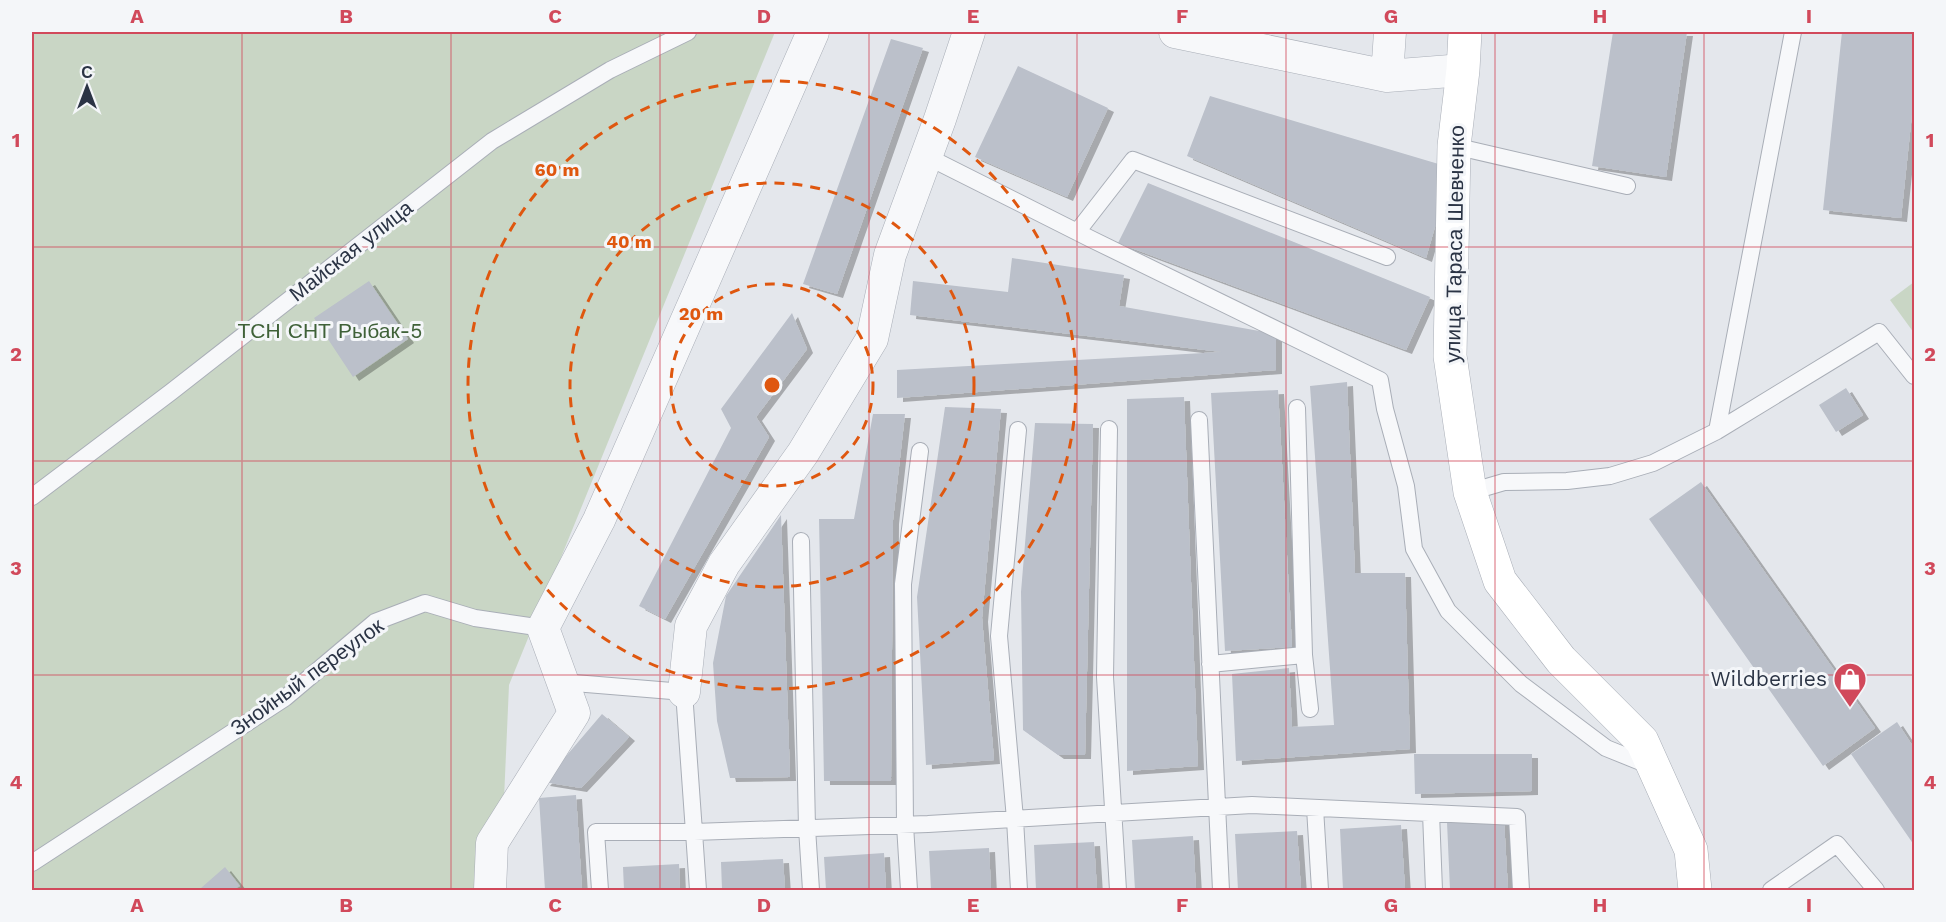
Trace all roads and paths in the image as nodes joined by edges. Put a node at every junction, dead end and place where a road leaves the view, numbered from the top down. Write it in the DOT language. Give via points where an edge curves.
graph roads {
  1 [pos="688,32"];
  2 [pos="813,32"];
  3 [pos="969,32"];
  4 [pos="1175,32"];
  5 [pos="1390,32"];
  6 [pos="1465,32"];
  7 [pos="1794,32"];
  8 [pos="1224,36"];
  9 [pos="1463,70"];
  10 [pos="1387,76"];
  11 [pos="1454,146"];
  12 [pos="926,156"];
  13 [pos="1627,186"];
  14 [pos="1077,232"];
  15 [pos="1388,257"];
  16 [pos="1914,376"];
  17 [pos="1297,408"];
  18 [pos="1199,420"];
  19 [pos="1109,429"];
  20 [pos="1018,430"];
  21 [pos="1717,430"];
  22 [pos="920,451"];
  23 [pos="1470,492"];
  24 [pos="32,497"];
  25 [pos="801,541"];
  26 [pos="543,628"];
  27 [pos="1304,655"];
  28 [pos="1210,664"];
  29 [pos="562,682"];
  30 [pos="684,692"];
  31 [pos="1310,709"];
  32 [pos="1655,768"];
  33 [pos="1216,808"];
  34 [pos="1315,808"];
  35 [pos="1114,813"];
  36 [pos="1431,813"];
  37 [pos="1016,819"];
  38 [pos="905,825"];
  39 [pos="807,828"];
  40 [pos="694,832"];
  41 [pos="32,863"];
  42 [pos="490,891"];
  43 [pos="600,891"];
  44 [pos="698,891"];
  45 [pos="811,891"];
  46 [pos="909,891"];
  47 [pos="1019,891"];
  48 [pos="1118,891"];
  49 [pos="1221,891"];
  50 [pos="1320,891"];
  51 [pos="1434,891"];
  52 [pos="1521,891"];
  53 [pos="1695,891"];
  54 [pos="1771,891"];
  55 [pos="1876,891"];
  1 -- 24 [label="lane, Майская улица" via="610,70 492,141"];
  2 -- 26 [label="street" via="599,520"];
  3 -- 12 [label="street"];
  4 -- 8 [label="street"];
  5 -- 10 [label="street"];
  6 -- 9 [label="street, улица Тараса Шевченко"];
  7 -- 21 [label="lane"];
  8 -- 10 [label="street"];
  9 -- 10 [label="street"];
  9 -- 11 [label="street, улица Тараса Шевченко"];
  11 -- 13 [label="lane"];
  11 -- 23 [label="street, улица Тараса Шевченко" via="1450,356"];
  12 -- 14 [label="lane"];
  12 -- 30 [label="street" via="890,255 872,339 803,453 724,564 707,595 691,626"];
  14 -- 15 [label="lane" via="1133,160"];
  14 -- 32 [label="lane" via="1380,380 1406,486 1414,549 1448,611 1530,691 1606,748"];
  16 -- 21 [label="lane" via="1879,332"];
  17 -- 27 [label="lane"];
  18 -- 28 [label="lane"];
  19 -- 35 [label="lane" via="1105,677"];
  20 -- 37 [label="lane" via="999,636"];
  21 -- 23 [label="lane" via="1653,463 1610,476 1504,482"];
  22 -- 38 [label="lane" via="903,584"];
  23 -- 32 [label="street, улица Тараса Шевченко" via="1500,581 1561,660 1642,741"];
  25 -- 39 [label="lane"];
  26 -- 29 [label="street"];
  26 -- 41 [label="lane, Знойный переулок" via="475,618 425,603 375,622 285,698"];
  27 -- 28 [label="lane"];
  27 -- 31 [label="lane"];
  28 -- 33 [label="lane"];
  29 -- 30 [label="lane"];
  29 -- 42 [label="street" via="573,713 492,843"];
  30 -- 40 [label="lane"];
  32 -- 53 [label="street, улица Тараса Шевченко" via="1691,850"];
  33 -- 34 [label="lane"];
  33 -- 35 [label="lane"];
  33 -- 49 [label="lane"];
  34 -- 36 [label="lane"];
  34 -- 50 [label="lane"];
  35 -- 37 [label="lane"];
  35 -- 48 [label="lane"];
  36 -- 51 [label="lane"];
  36 -- 52 [label="lane" via="1517,817"];
  37 -- 38 [label="lane"];
  37 -- 47 [label="lane"];
  38 -- 39 [label="lane"];
  38 -- 46 [label="lane"];
  39 -- 40 [label="lane"];
  39 -- 45 [label="lane"];
  40 -- 43 [label="lane" via="596,832"];
  40 -- 44 [label="lane"];
  54 -- 55 [label="lane" via="1837,844"];
}
